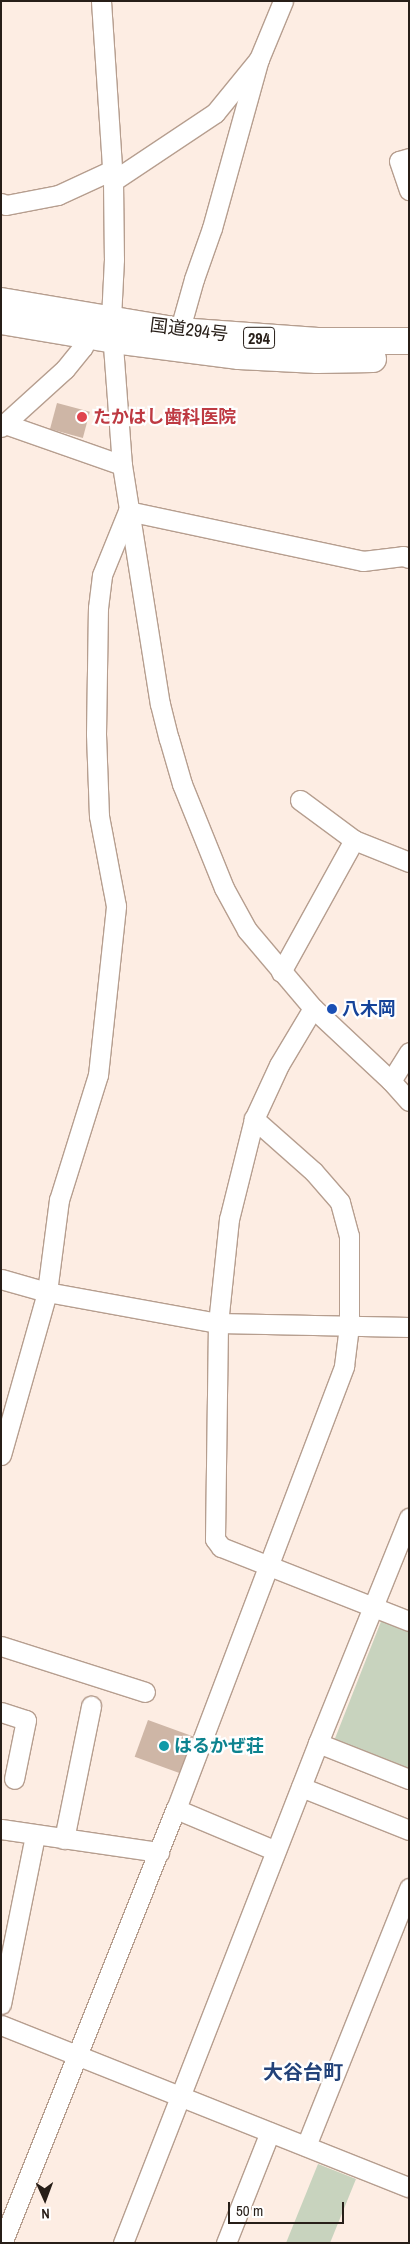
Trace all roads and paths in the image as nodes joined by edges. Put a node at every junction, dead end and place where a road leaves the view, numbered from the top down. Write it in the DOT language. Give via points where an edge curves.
graph roads {
  1 [pos="102,1"];
  2 [pos="283,1"];
  3 [pos="259,59"];
  4 [pos="409,158"];
  5 [pos="113,176"];
  6 [pos="409,190"];
  7 [pos="1,203"];
  8 [pos="1,301"];
  9 [pos="1,321"];
  10 [pos="113,329"];
  11 [pos="87,336"];
  12 [pos="177,340"];
  13 [pos="409,341"];
  14 [pos="409,358"];
  15 [pos="3,426"];
  16 [pos="122,465"];
  17 [pos="128,511"];
  18 [pos="409,558"];
  19 [pos="300,800"];
  20 [pos="354,840"];
  21 [pos="408,859"];
  22 [pos="281,972"];
  23 [pos="313,1008"];
  24 [pos="409,1052"];
  25 [pos="391,1081"];
  26 [pos="409,1102"];
  27 [pos="254,1119"];
  28 [pos="1,1280"];
  29 [pos="47,1292"];
  30 [pos="218,1323"];
  31 [pos="349,1326"];
  32 [pos="409,1327"];
  33 [pos="1,1455"];
  34 [pos="409,1518"];
  35 [pos="268,1565"];
  36 [pos="374,1608"];
  37 [pos="409,1621"];
  38 [pos="1,1646"];
  39 [pos="145,1692"];
  40 [pos="91,1706"];
  41 [pos="1,1712"];
  42 [pos="318,1743"];
  43 [pos="14,1779"];
  44 [pos="409,1780"];
  45 [pos="301,1787"];
  46 [pos="176,1808"];
  47 [pos="1,1829"];
  48 [pos="409,1830"];
  49 [pos="35,1835"];
  50 [pos="64,1839"];
  51 [pos="276,1850"];
  52 [pos="159,1852"];
  53 [pos="408,1891"];
  54 [pos="1,2004"];
  55 [pos="1,2025"];
  56 [pos="76,2055"];
  57 [pos="179,2095"];
  58 [pos="270,2132"];
  59 [pos="306,2146"];
  60 [pos="407,2182"];
  61 [pos="2,2243"];
  62 [pos="122,2243"];
  63 [pos="226,2243"];
  1 -- 5 [label="street"];
  2 -- 3 [label="street"];
  3 -- 5 [label="street" via="215,113"];
  3 -- 12 [label="street"];
  4 -- 6 [label="street" via="399,161"];
  5 -- 7 [label="street" via="58,195 6,205"];
  5 -- 10 [label="street"];
  8 -- 10 [label="highway, 国道294号 / 294"];
  9 -- 11 [label="highway, 国道294号 / 294"];
  10 -- 11 [label="highway, 国道294号 / 294"];
  10 -- 12 [label="highway, 国道294号 / 294"];
  10 -- 16 [label="street"];
  11 -- 15 [label="street" via="83,347 65,369"];
  12 -- 13 [label="highway, 国道294号 / 294"];
  12 -- 14 [label="highway, 国道294号 / 294" via="239,356 317,360"];
  15 -- 16 [label="street"];
  16 -- 17 [label="street"];
  17 -- 18 [label="street" via="363,561"];
  17 -- 22 [label="street" via="160,704 182,784 224,888 242,922"];
  17 -- 29 [label="street" via="102,576 98,608 96,734 99,816 116,906 98,1075 59,1200"];
  19 -- 20 [label="street"];
  20 -- 21 [label="street"];
  20 -- 22 [label="street"];
  22 -- 23 [label="street"];
  23 -- 25 [label="street"];
  23 -- 27 [label="street" via="279,1065"];
  24 -- 25 [label="street"];
  25 -- 26 [label="street"];
  27 -- 30 [label="street" via="229,1220"];
  27 -- 31 [label="street" via="313,1170 340,1202 349,1236"];
  28 -- 29 [label="street"];
  29 -- 30 [label="street"];
  29 -- 33 [label="street"];
  30 -- 31 [label="street"];
  30 -- 35 [label="street" via="215,1539 221,1547"];
  31 -- 32 [label="street"];
  31 -- 35 [label="street" via="344,1366"];
  34 -- 36 [label="street"];
  35 -- 36 [label="street"];
  35 -- 46 [label="street"];
  36 -- 37 [label="street"];
  36 -- 42 [label="street"];
  38 -- 39 [label="street"];
  40 -- 50 [label="street"];
  41 -- 43 [label="street" via="26,1720"];
  42 -- 44 [label="street"];
  42 -- 45 [label="street"];
  45 -- 48 [label="street"];
  45 -- 51 [label="street"];
  46 -- 51 [label="street"];
  46 -- 52 [label="street"];
  47 -- 49 [label="street"];
  49 -- 50 [label="street"];
  49 -- 54 [label="street"];
  50 -- 52 [label="street"];
  51 -- 57 [label="street"];
  52 -- 56 [label="street"];
  53 -- 59 [label="street"];
  55 -- 56 [label="street"];
  56 -- 57 [label="street"];
  56 -- 61 [label="street"];
  57 -- 58 [label="street"];
  57 -- 62 [label="street"];
  58 -- 59 [label="street"];
  58 -- 63 [label="street"];
  59 -- 60 [label="street"];
}
